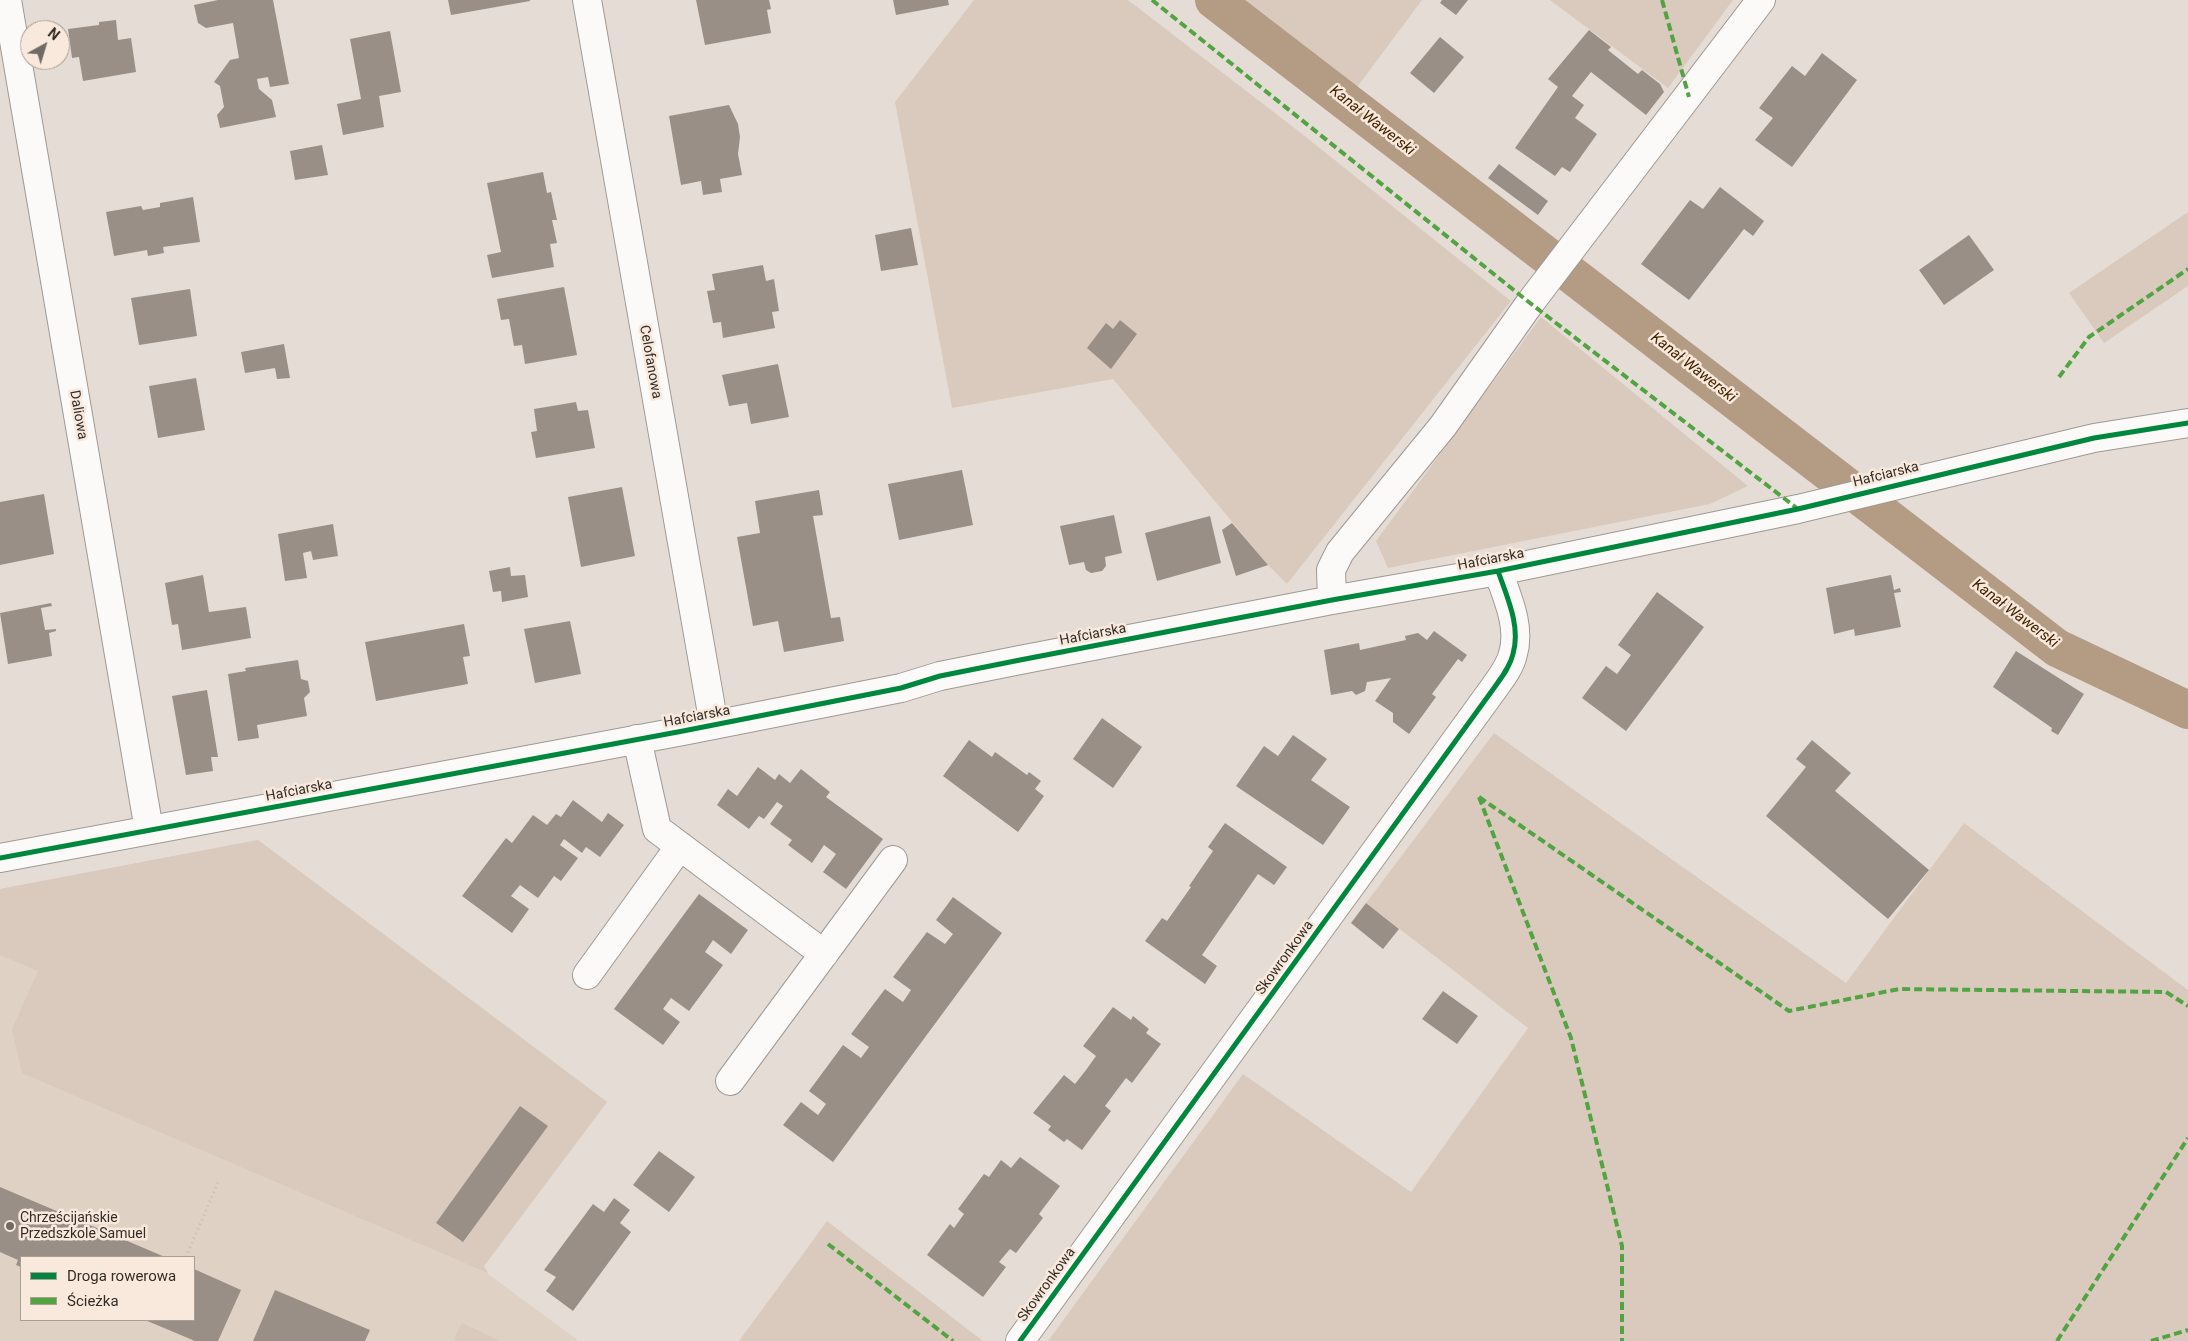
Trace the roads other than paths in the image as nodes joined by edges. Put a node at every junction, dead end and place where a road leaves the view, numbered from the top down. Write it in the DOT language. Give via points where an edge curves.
graph roads {
  1 [pos="7,0"];
  2 [pos="587,0"];
  3 [pos="1762,0"];
  4 [pos="2188,423"];
  5 [pos="1498,571"];
  6 [pos="1332,600"];
  7 [pos="714,725"];
  8 [pos="637,739"];
  9 [pos="149,830"];
  10 [pos="680,846"];
  11 [pos="0,858"];
  12 [pos="892,860"];
  13 [pos="824,954"];
  14 [pos="587,975"];
  15 [pos="730,1081"];
  16 [pos="1020,1341"];
  1 -- 9 [label="street, Daliowa"];
  2 -- 7 [label="street, Celofanowa"];
  3 -- 6 [label="street" via="1538,291 1443,426 1340,552 1332,570"];
  4 -- 5 [label="street, Hafciarska" via="2094,438 1798,509"];
  5 -- 6 [label="street, Hafciarska"];
  5 -- 16 [label="street, Skowronkowa" via="1514,615 1514,653 1508,666"];
  6 -- 7 [label="street, Hafciarska" via="948,674 901,688"];
  7 -- 8 [label="street, Hafciarska"];
  8 -- 9 [label="street, Hafciarska"];
  8 -- 10 [label="street" via="657,829"];
  9 -- 11 [label="street, Hafciarska"];
  10 -- 13 [label="street"];
  10 -- 14 [label="street"];
  12 -- 13 [label="street"];
  13 -- 15 [label="street"];
}
